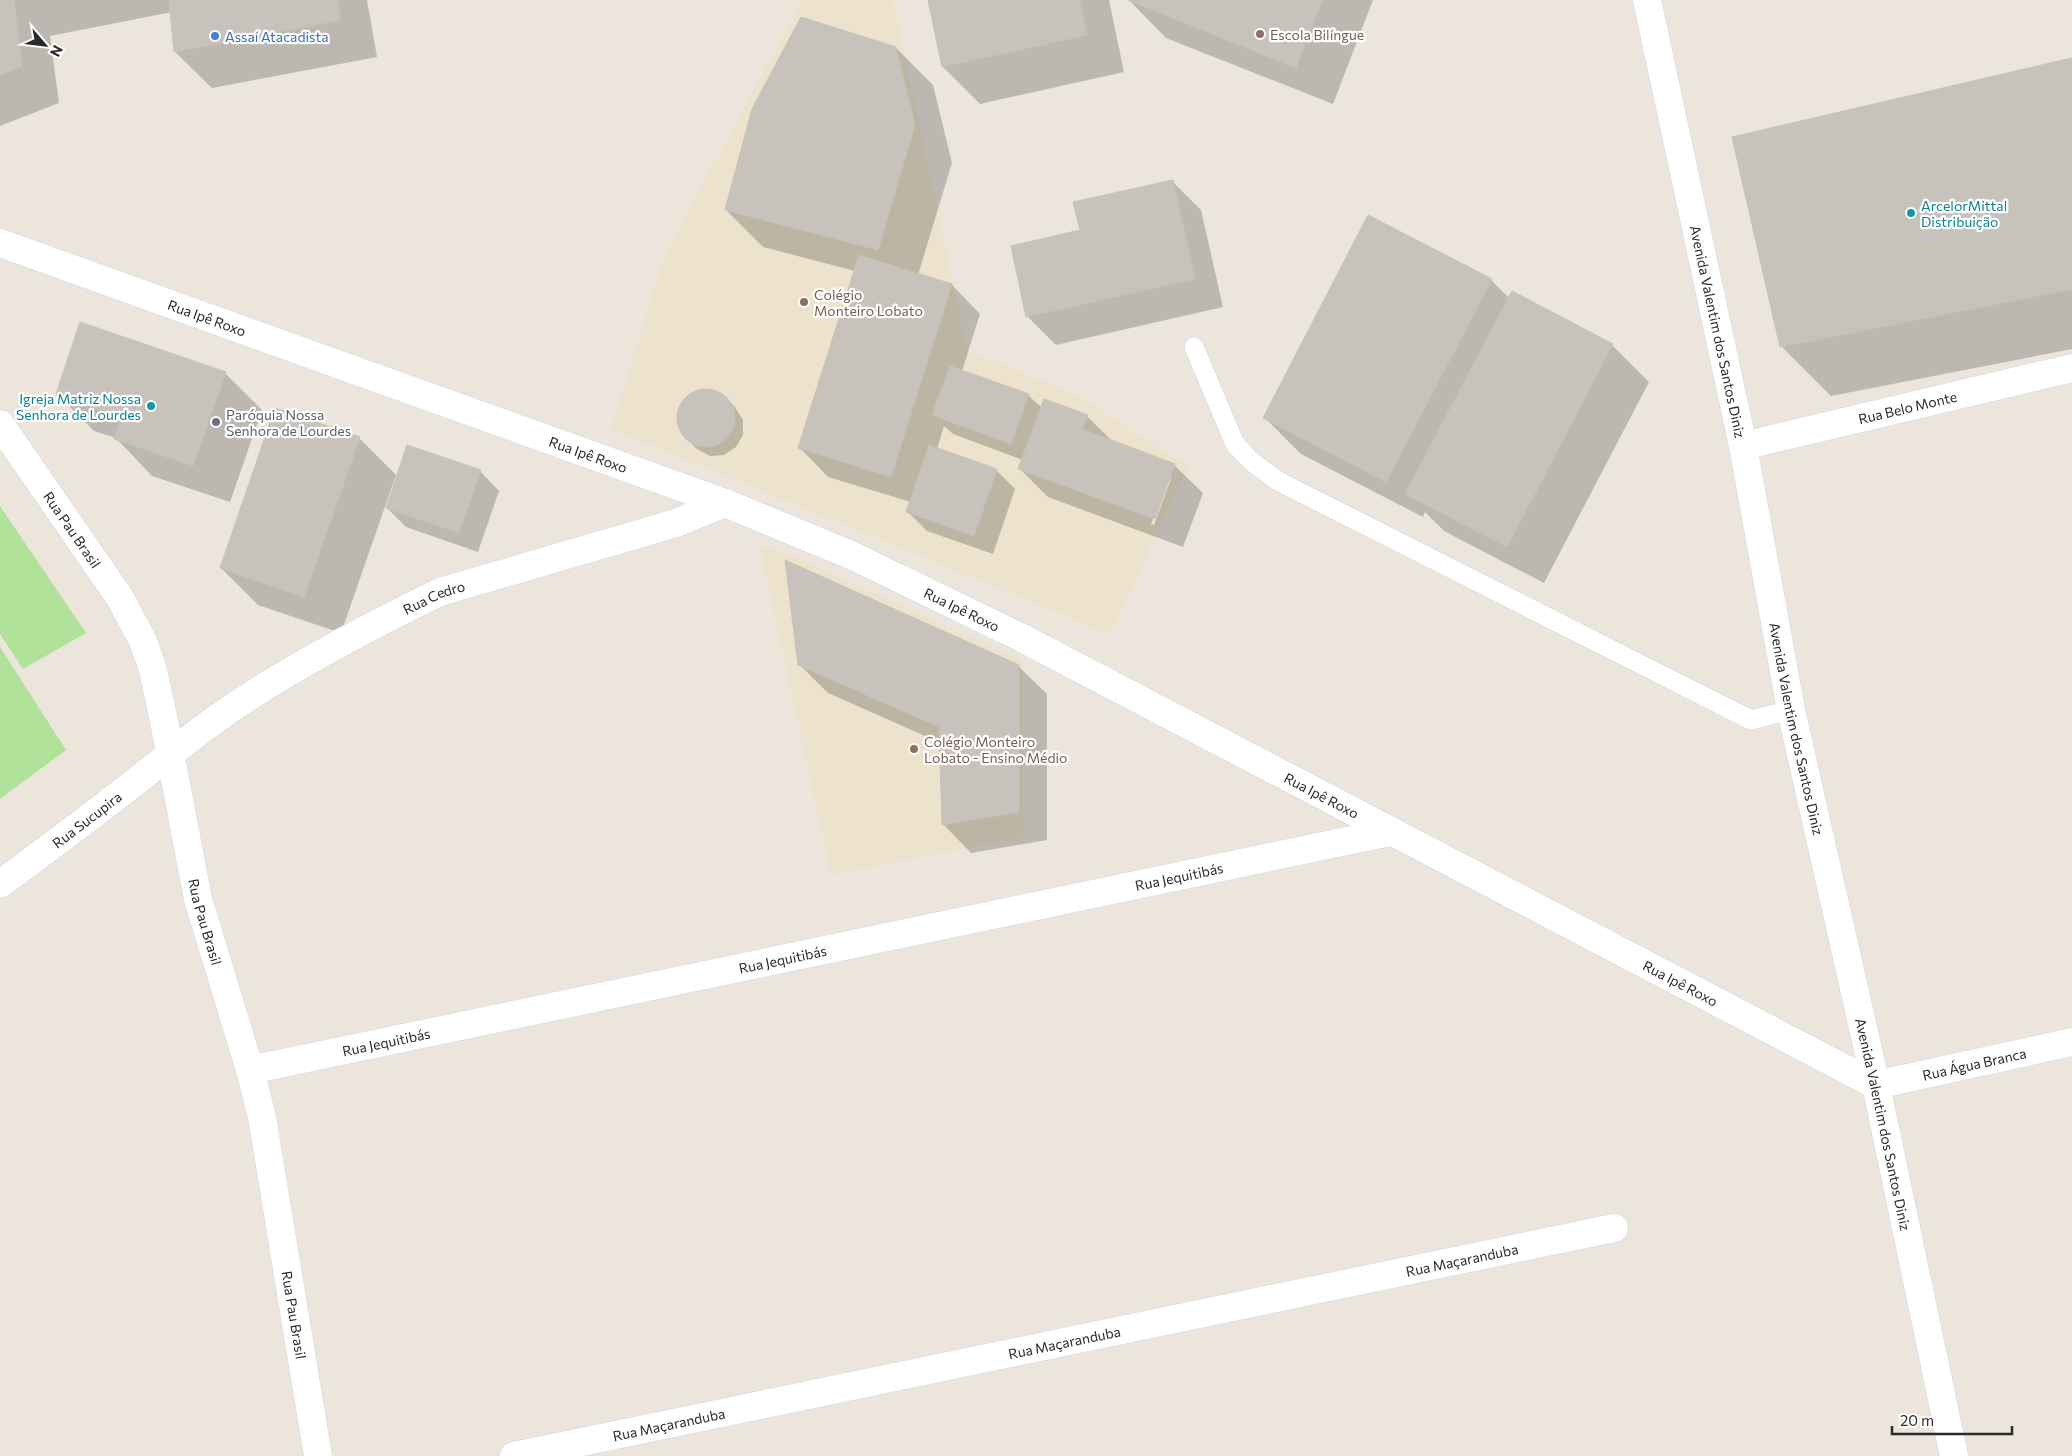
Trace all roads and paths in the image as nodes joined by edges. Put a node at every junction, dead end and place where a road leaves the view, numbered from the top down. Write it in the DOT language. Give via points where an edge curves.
graph roads {
  1 [pos="1647,0"];
  2 [pos="0,243"];
  3 [pos="1194,347"];
  4 [pos="2072,368"];
  5 [pos="0,424"];
  6 [pos="1742,446"];
  7 [pos="725,503"];
  8 [pos="1791,710"];
  9 [pos="171,752"];
  10 [pos="1334,802"];
  11 [pos="1390,832"];
  12 [pos="1315,846"];
  13 [pos="0,884"];
  14 [pos="2072,1042"];
  15 [pos="250,1070"];
  16 [pos="1876,1085"];
  17 [pos="1614,1228"];
  18 [pos="318,1456"];
  19 [pos="514,1456"];
  20 [pos="1954,1456"];
  1 -- 6 [label="street, Avenida Valentim dos Santos Diniz"];
  2 -- 7 [label="street, Rua Ipê Roxo"];
  3 -- 8 [label="lane" via="1234,444 1251,462 1278,481 1751,720"];
  4 -- 6 [label="street, Rua Belo Monte"];
  5 -- 9 [label="street, Rua Pau Brasil" via="120,598 143,641 153,670"];
  6 -- 8 [label="street, Avenida Valentim dos Santos Diniz"];
  7 -- 9 [label="street, Rua Cedro" via="676,523 440,592 312,659 235,706"];
  7 -- 10 [label="street, Rua Ipê Roxo" via="851,555 1013,634"];
  8 -- 16 [label="street, Avenida Valentim dos Santos Diniz"];
  9 -- 13 [label="street, Rua Sucupira"];
  9 -- 15 [label="street, Rua Pau Brasil" via="198,899"];
  10 -- 11 [label="street, Rua Ipê Roxo"];
  10 -- 12 [label="street"];
  11 -- 12 [label="street, Rua Jequitibás"];
  11 -- 16 [label="street, Rua Ipê Roxo"];
  12 -- 15 [label="street, Rua Jequitibás"];
  14 -- 16 [label="street, Rua Água Branca"];
  15 -- 18 [label="street, Rua Pau Brasil" via="262,1118"];
  16 -- 20 [label="street, Avenida Valentim dos Santos Diniz"];
  17 -- 19 [label="street, Rua Maçaranduba"];
}
